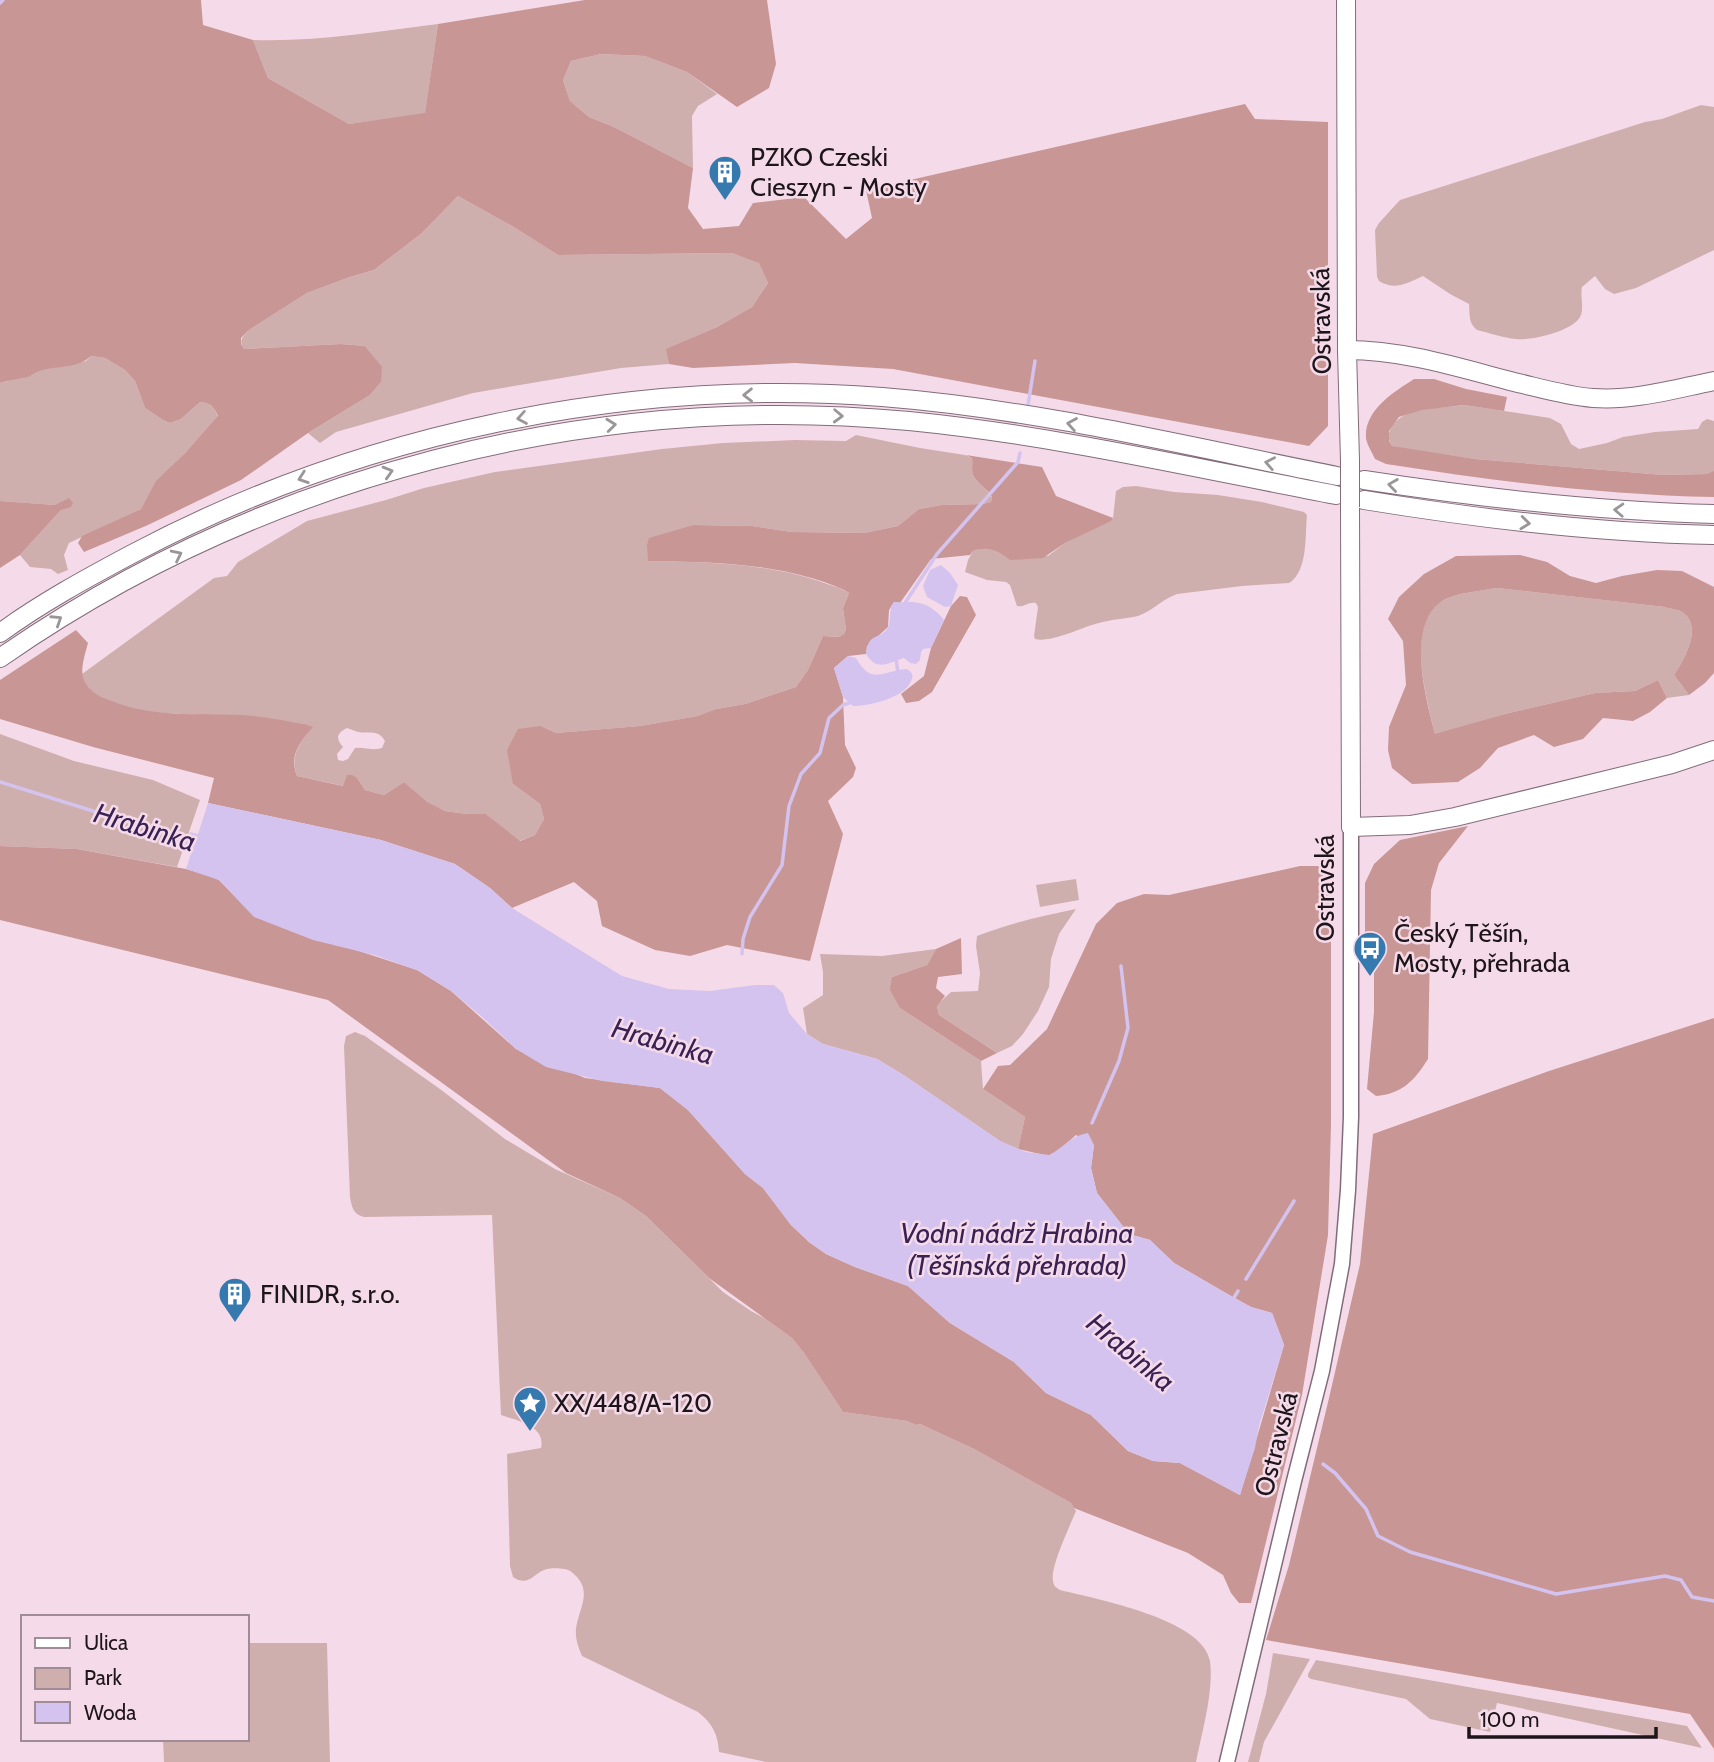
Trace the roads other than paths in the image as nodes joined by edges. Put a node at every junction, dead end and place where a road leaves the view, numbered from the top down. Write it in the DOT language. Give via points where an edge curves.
graph roads {
  1 [pos="1346,0"];
  2 [pos="1347,349"];
  3 [pos="1714,380"];
  4 [pos="1337,476"];
  5 [pos="1363,480"];
  6 [pos="1336,495"];
  7 [pos="1357,503"];
  8 [pos="1714,512"];
  9 [pos="1689,534"];
  10 [pos="1714,535"];
  11 [pos="1714,540"];
  12 [pos="0,633"];
  13 [pos="0,658"];
  14 [pos="1714,750"];
  15 [pos="1351,827"];
  16 [pos="1227,1762"];
  1 -- 2 [label="main road, Ostravská"];
  2 -- 3 [label="main road" via="1421,359 1590,398 1638,396"];
  2 -- 7 [label="main road, Ostravská, bridge" via="1350,461"];
  4 -- 12 [label="main road, one-way" via="1083,426 882,397 727,395 576,409 425,440 254,496 106,568"];
  8 -- 5 [label="main road, one-way" via="1555,506"];
  13 -- 6 [label="main road, one-way" via="116,586 300,501 464,452 586,428 718,416 908,421 1017,435"];
  7 -- 9 [label="main road, one-way" via="1558,526"];
  7 -- 15 [label="main road, Ostravská"];
  9 -- 10 [label="main road"];
  9 -- 11 [label="main road"];
  14 -- 15 [label="main road" via="1445,819"];
  15 -- 16 [label="street, Ostravská" via="1351,1117 1342,1264 1322,1371"];
}
